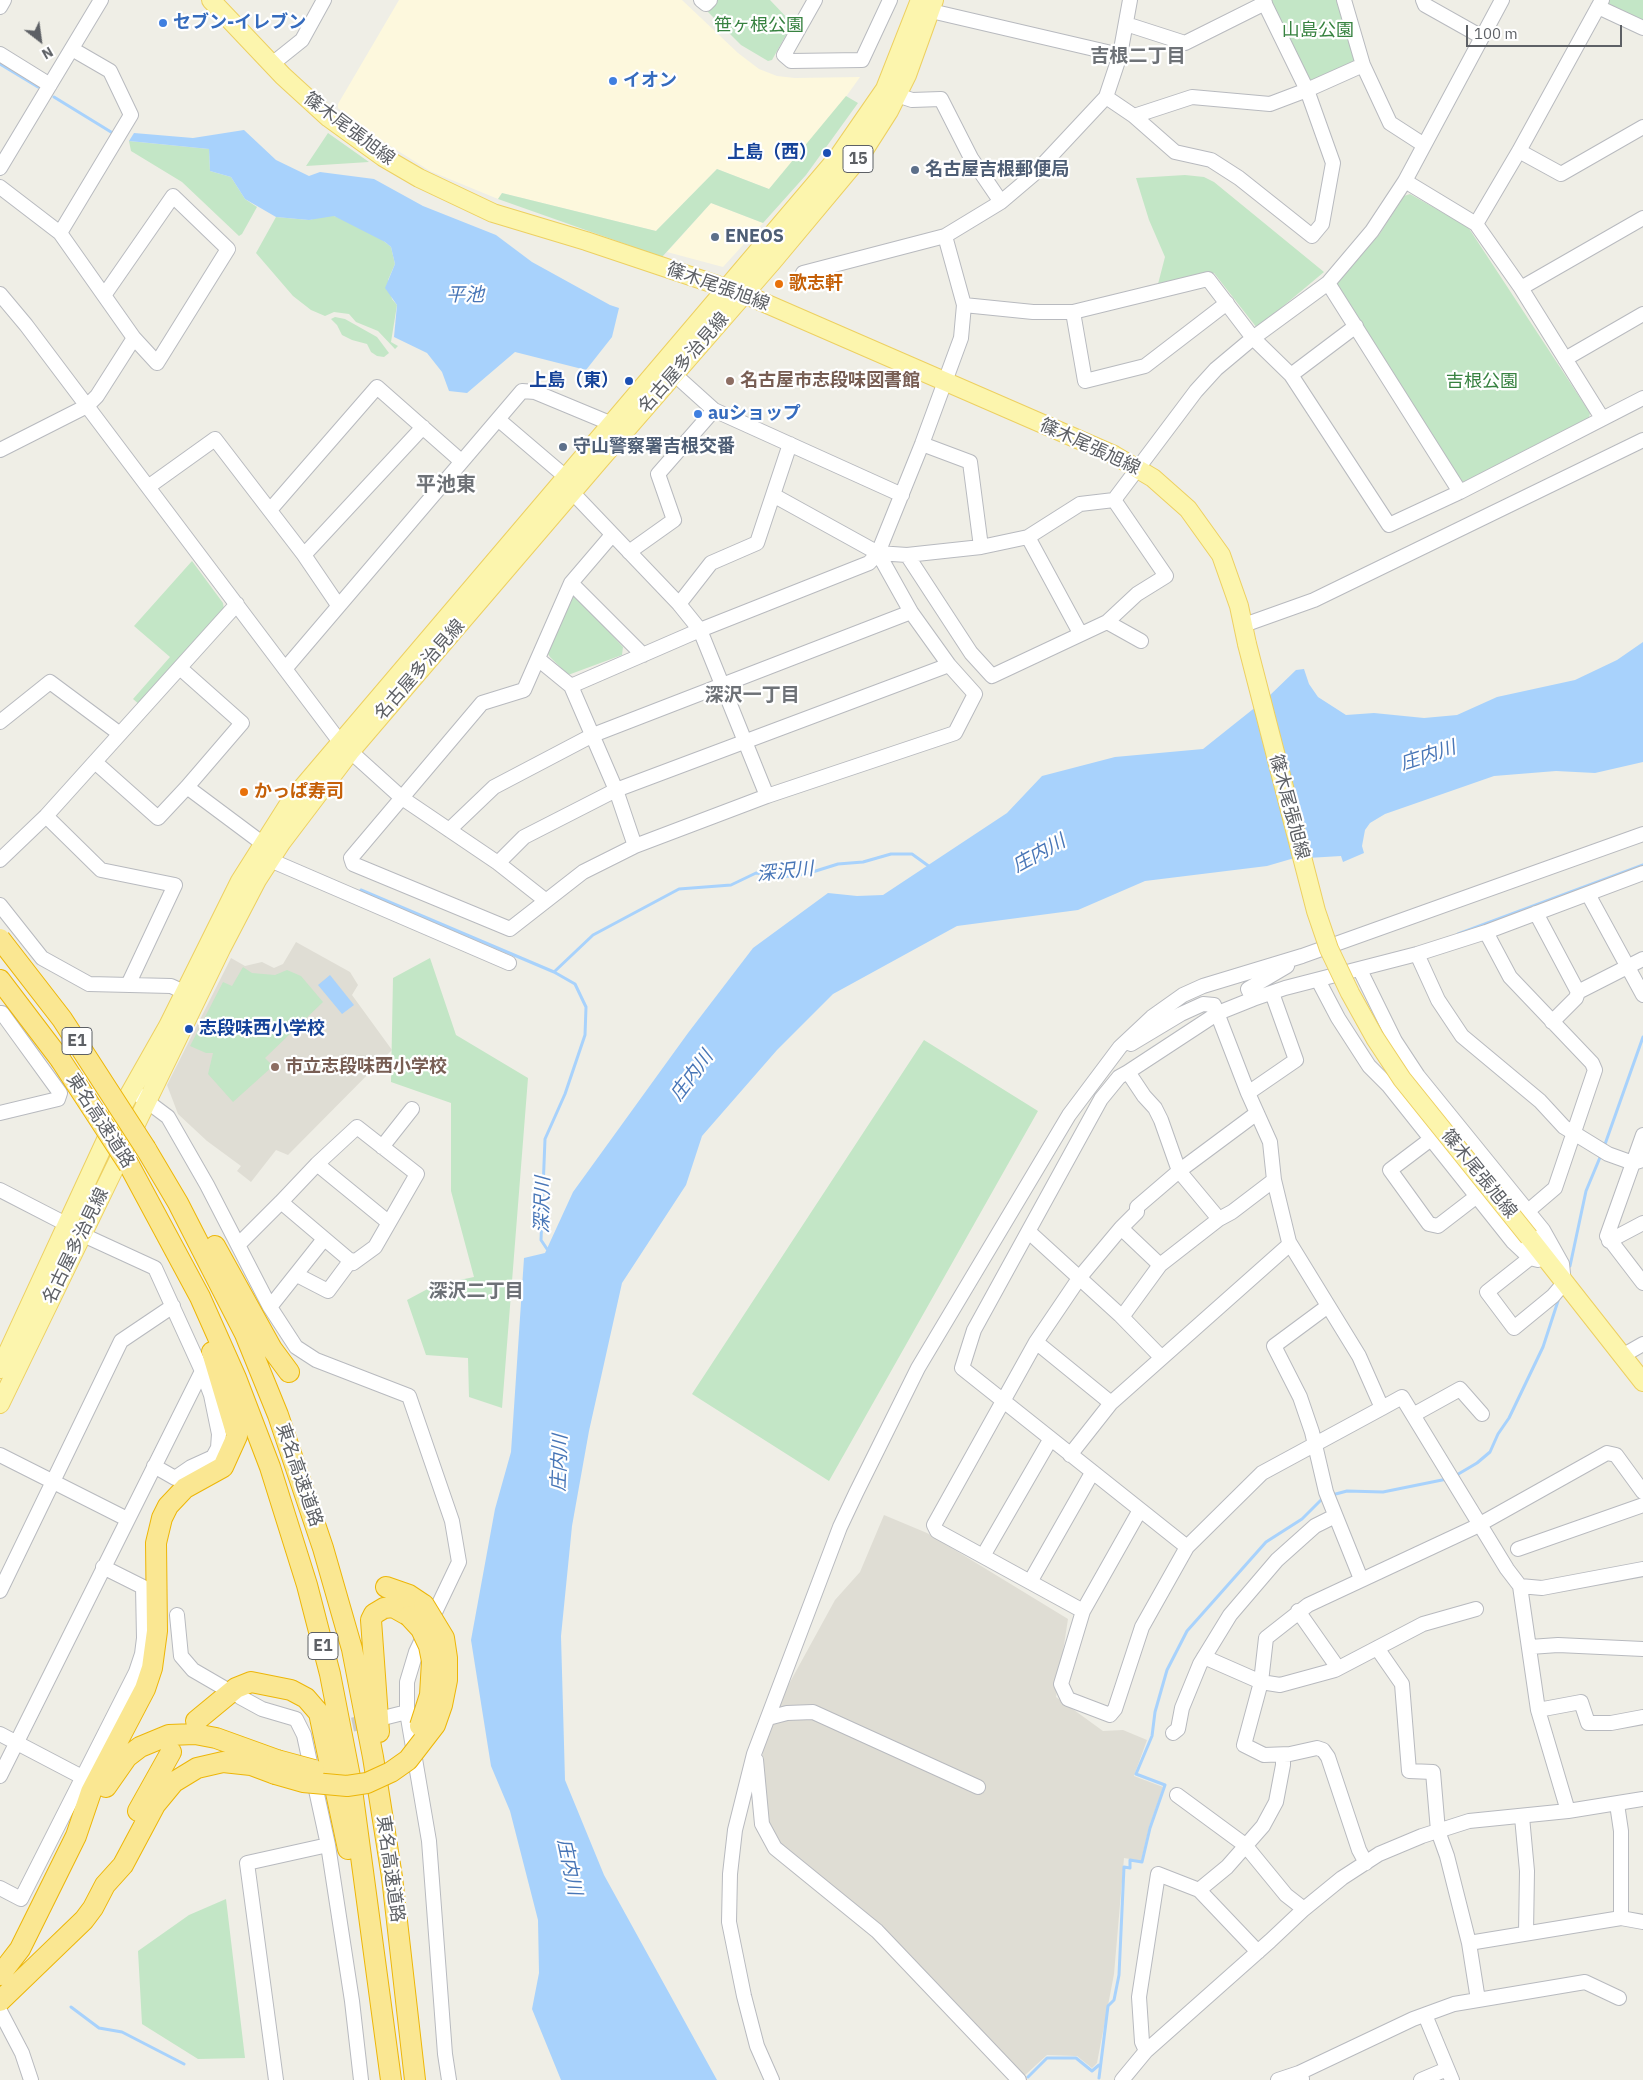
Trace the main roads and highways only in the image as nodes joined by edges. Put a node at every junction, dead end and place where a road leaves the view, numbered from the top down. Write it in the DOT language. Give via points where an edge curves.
graph roads {
  1 [pos="211,0"];
  2 [pos="929,4"];
  3 [pos="727,288"];
  4 [pos="744,294"];
  5 [pos="570,485"];
  6 [pos="345,747"];
  7 [pos="0,939"];
  8 [pos="0,980"];
  9 [pos="149,1146"];
  10 [pos="75,1230"];
  11 [pos="169,1236"];
  12 [pos="0,1369"];
  13 [pos="289,1372"];
  14 [pos="1643,1382"];
  15 [pos="0,1404"];
  16 [pos="386,1587"];
  17 [pos="417,1610"];
  18 [pos="196,1721"];
  19 [pos="171,1752"];
  20 [pos="276,1767"];
  21 [pos="383,1819"];
  22 [pos="76,1836"];
  23 [pos="105,1885"];
  24 [pos="0,1974"];
  25 [pos="0,2001"];
  26 [pos="391,2076"];
  27 [pos="415,2080"];
  1 -- 3 [label="main road, 篠木尾張旭線" via="306,99 341,127 419,178 477,207"];
  2 -- 3 [label="main road, 名古屋多治見線 / 15" via="868,116 838,157"];
  2 -- 4 [label="main road, 名古屋多治見線 / 15" via="907,76 859,158"];
  3 -- 4 [label="main road, 篠木尾張旭線"];
  3 -- 5 [label="main road, 名古屋多治見線 / 15" via="612,424"];
  4 -- 5 [label="main road, 名古屋多治見線 / 15"];
  4 -- 14 [label="main road, 篠木尾張旭線, bridge" via="1114,455 1153,478 1177,498 1212,539 1227,567 1244,625 1316,911 1329,950 1350,993 1402,1079 1529,1237 1538,1260 1564,1283"];
  5 -- 6 [label="main road, 名古屋多治見線 / 15"];
  6 -- 10 [label="main road, 名古屋多治見線 / 15" via="270,860 233,925 147,1102"];
  6 -- 10 [label="main road, 名古屋多治見線 / 15" via="290,802 240,881 103,1146"];
  7 -- 9 [label="highway, 東名高速道路 / E1, bridge" via="62,1019"];
  8 -- 11 [label="highway, 東名高速道路 / E1, bridge" via="60,1059 129,1165"];
  9 -- 13 [label="highway" via="203,1224"];
  9 -- 21 [label="highway, 東名高速道路 / E1" via="245,1334 295,1461 352,1649"];
  10 -- 12 [label="main road, 名古屋多治見線 / 15" via="52,1254"];
  10 -- 15 [label="main road, 名古屋多治見線 / 15"];
  11 -- 22 [label="highway" via="221,1380 237,1436 223,1467 185,1488 168,1506 162,1518 156,1543 157,1631 152,1668 91,1792"];
  11 -- 26 [label="highway, 東名高速道路 / E1" via="204,1305 248,1408 282,1502 314,1611 351,1782"];
  16 -- 17 [label="highway" via="409,1595"];
  17 -- 20 [label="highway, bridge" via="437,1623 444,1638 447,1680 434,1725 408,1760 367,1783 347,1786 304,1782"];
  17 -- 21 [label="highway" via="384,1608 371,1620 384,1783"];
  18 -- 26 [label="highway" via="236,1688 251,1682 291,1690 306,1698 319,1713 384,2027"];
  19 -- 23 [label="highway" via="116,1854"];
  20 -- 22 [label="highway" via="216,1738 195,1734 154,1739 127,1757"];
  20 -- 23 [label="highway" via="223,1762 186,1774 164,1792 123,1865"];
  21 -- 27 [label="highway, 東名高速道路 / E1"];
  22 -- 24 [label="highway" via="20,1949"];
  23 -- 25 [label="highway" via="84,1920"];
}
